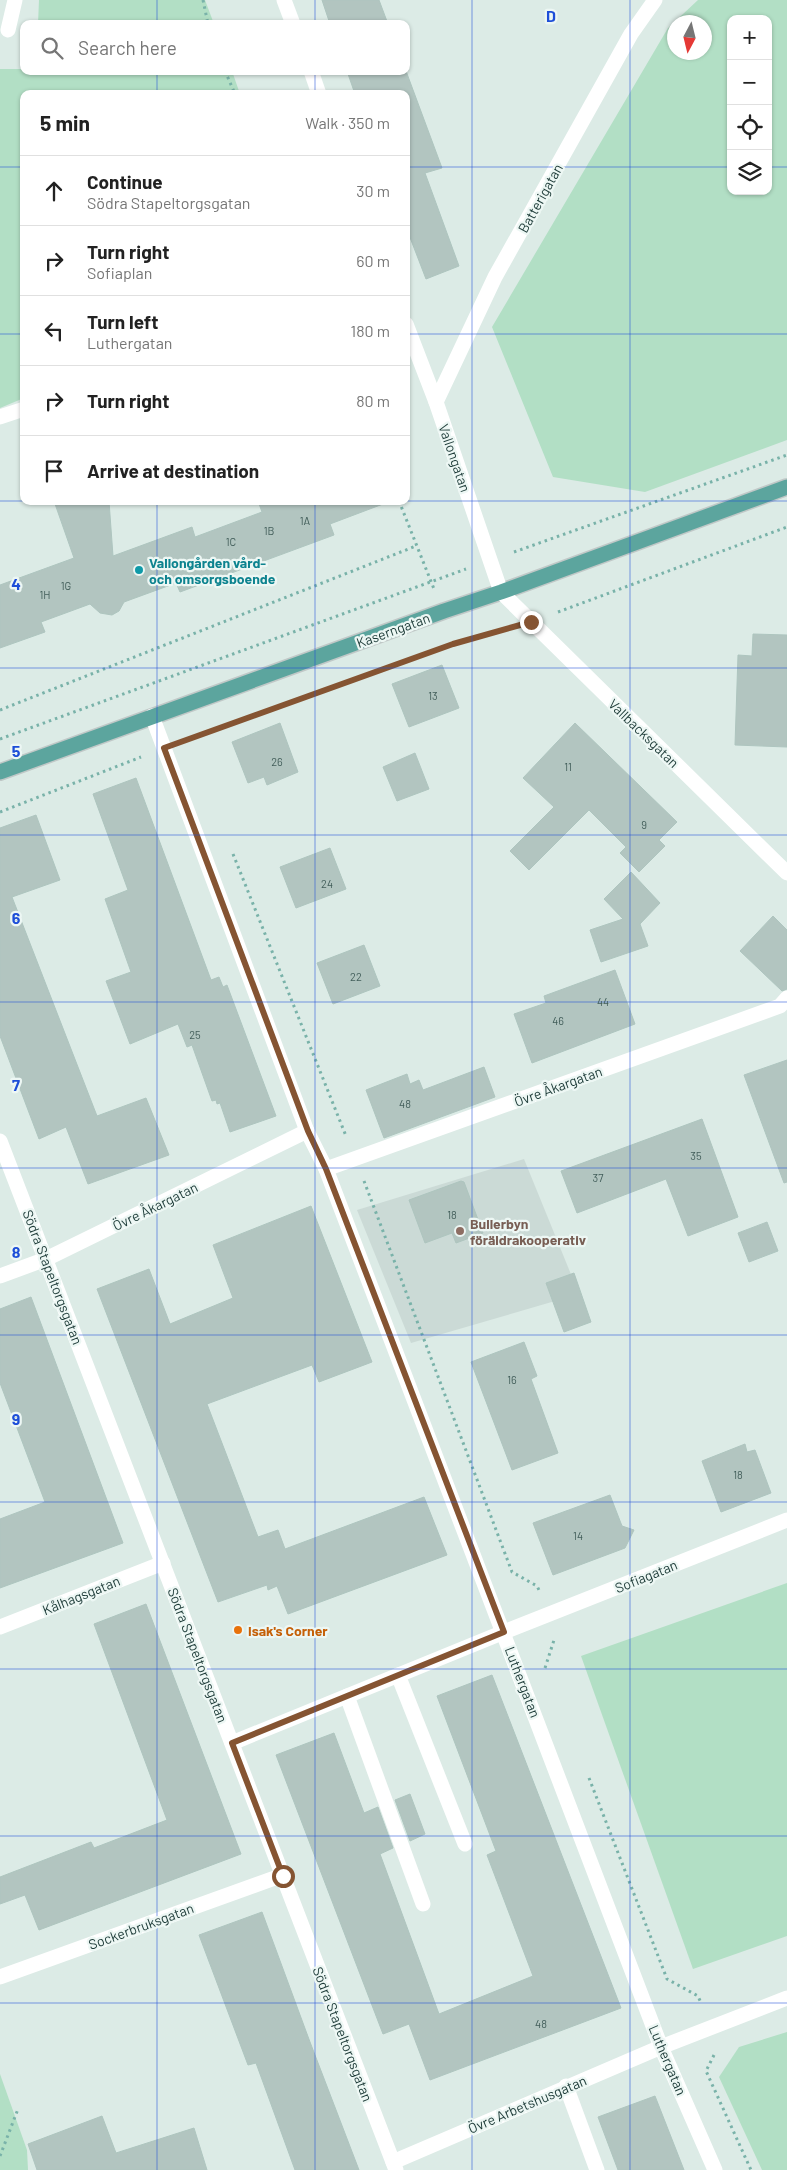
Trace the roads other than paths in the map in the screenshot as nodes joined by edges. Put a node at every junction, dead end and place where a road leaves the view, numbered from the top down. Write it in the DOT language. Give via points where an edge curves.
graph roads {
  1 [pos="15,0"];
  2 [pos="284,0"];
  3 [pos="655,0"];
  4 [pos="292,20"];
  5 [pos="8,30"];
  6 [pos="312,75"];
  7 [pos="318,90"];
  8 [pos="410,334"];
  9 [pos="436,402"];
  10 [pos="20,410"];
  11 [pos="0,418"];
  12 [pos="787,487"];
  13 [pos="501,592"];
  14 [pos="152,716"];
  15 [pos="0,772"];
  16 [pos="787,873"];
  17 [pos="787,998"];
  18 [pos="308,1131"];
  19 [pos="0,1141"];
  20 [pos="326,1169"];
  21 [pos="46,1259"];
  22 [pos="0,1276"];
  23 [pos="787,1520"];
  24 [pos="163,1563"];
  25 [pos="0,1627"];
  26 [pos="504,1632"];
  27 [pos="398,1675"];
  28 [pos="347,1696"];
  29 [pos="232,1743"];
  30 [pos="465,1844"];
  31 [pos="283,1876"];
  32 [pos="423,1904"];
  33 [pos="0,1977"];
  34 [pos="787,1998"];
  35 [pos="661,2046"];
  36 [pos="566,2086"];
  37 [pos="394,2166"];
  38 [pos="597,2170"];
  39 [pos="715,2170"];
  1 -- 5 [label="street"];
  2 -- 4 [label="street"];
  3 -- 9 [label="street, Batterigatan" via="631,34 496,277"];
  6 -- 7 [label="street"];
  8 -- 9 [label="street, Vallongatan"];
  9 -- 13 [label="street, Vallongatan"];
  10 -- 11 [label="street"];
  12 -- 13 [label="main road, Kaserngatan"];
  13 -- 14 [label="main road, Kaserngatan"];
  13 -- 16 [label="street, Vallbacksgatan"];
  14 -- 15 [label="main road, Kaserngatan"];
  14 -- 18 [label="street, Luthergatan"];
  17 -- 20 [label="street, Övre Åkargatan" via="780,1006"];
  18 -- 20 [label="street, Luthergatan"];
  18 -- 21 [label="street, Övre Åkargatan"];
  19 -- 21 [label="street, Södra Stapeltorgsgatan"];
  20 -- 26 [label="street, Luthergatan"];
  21 -- 22 [label="street, Övre Åkargatan"];
  21 -- 24 [label="street, Södra Stapeltorgsgatan"];
  23 -- 26 [label="street, Sofiagatan"];
  24 -- 25 [label="street, Kålhagsgatan"];
  24 -- 29 [label="street, Södra Stapeltorgsgatan"];
  26 -- 27 [label="street, Sofiagatan"];
  26 -- 35 [label="street, Luthergatan"];
  27 -- 28 [label="street, Sofiagatan"];
  27 -- 30 [label="street"];
  28 -- 29 [label="street, Sofiagatan"];
  28 -- 32 [label="street"];
  29 -- 31 [label="street, Södra Stapeltorgsgatan"];
  31 -- 33 [label="street, Sockerbruksgatan"];
  31 -- 37 [label="street, Södra Stapeltorgsgatan"];
  34 -- 35 [label="street, Övre Arbetshusgatan"];
  35 -- 36 [label="street, Övre Arbetshusgatan"];
  35 -- 39 [label="street, Luthergatan"];
  36 -- 37 [label="street, Övre Arbetshusgatan"];
  36 -- 38 [label="street"];
}
